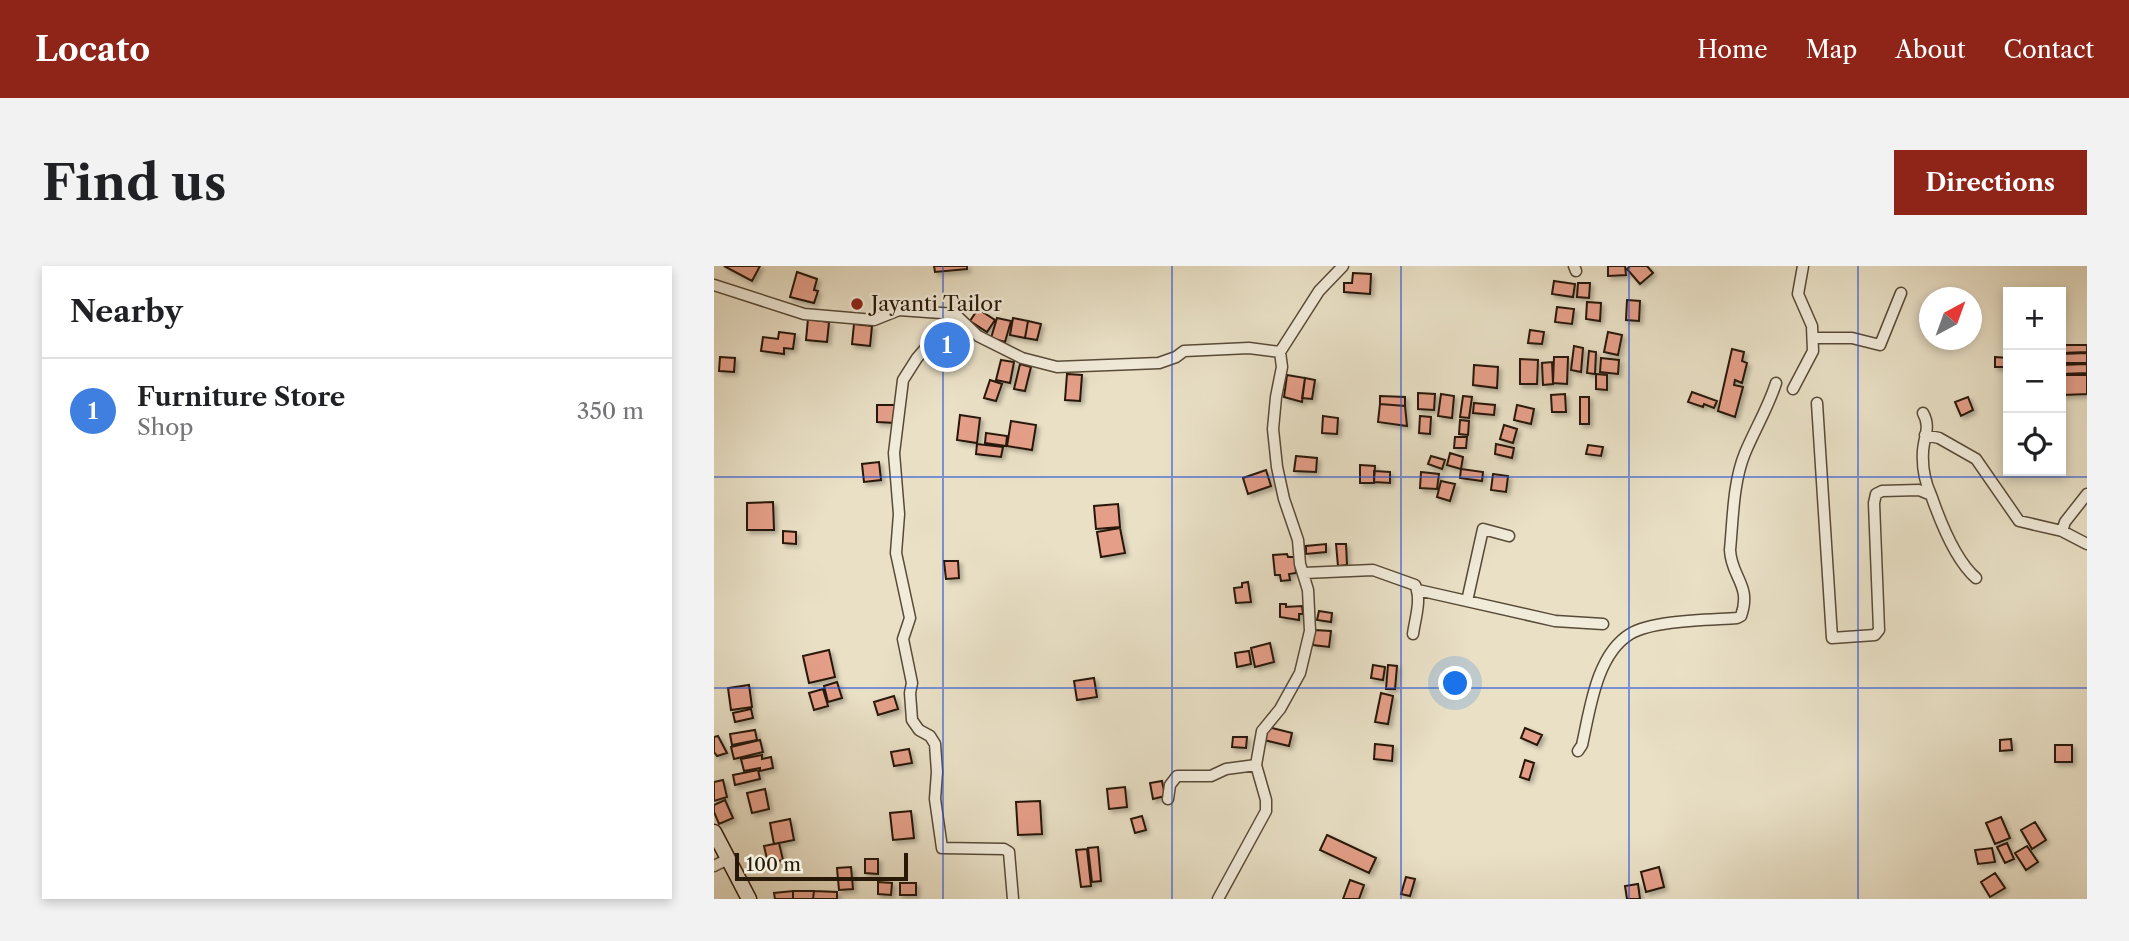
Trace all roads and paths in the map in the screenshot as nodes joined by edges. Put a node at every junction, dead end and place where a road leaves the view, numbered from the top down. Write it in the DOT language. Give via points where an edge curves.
graph roads {
  1 [pos="1343,266"];
  2 [pos="1803,266"];
  3 [pos="714,285"];
  4 [pos="1901,293"];
  5 [pos="955,314"];
  6 [pos="1814,338"];
  7 [pos="1280,352"];
  8 [pos="1776,383"];
  9 [pos="1793,389"];
  10 [pos="1817,403"];
  11 [pos="1923,413"];
  12 [pos="1925,435"];
  13 [pos="2087,494"];
  14 [pos="1931,495"];
  15 [pos="2062,531"];
  16 [pos="1510,536"];
  17 [pos="2087,544"];
  18 [pos="1304,573"];
  19 [pos="1976,578"];
  20 [pos="1418,590"];
  21 [pos="1467,601"];
  22 [pos="1603,624"];
  23 [pos="1413,634"];
  24 [pos="1578,751"];
  25 [pos="1256,765"];
  26 [pos="1168,799"];
  27 [pos="714,832"];
  28 [pos="729,859"];
  29 [pos="714,866"];
  30 [pos="749,899"];
  31 [pos="1013,899"];
  32 [pos="1218,899"];
  1 -- 7 [label="street" via="1319,291"];
  2 -- 6 [label="street" via="1798,294"];
  3 -- 5 [label="street" via="804,314 874,320 899,310"];
  4 -- 6 [label="street" via="1880,345 1842,337"];
  5 -- 7 [label="street" via="978,336 1022,358 1057,367 1159,363 1184,351 1249,348"];
  5 -- 31 [label="street" via="903,380 894,453 899,514 896,553 910,618 903,639 912,683 912,720 935,744 935,799 942,848 1009,852"];
  6 -- 9 [label="street" via="1810,359"];
  7 -- 18 [label="street" via="1273,429 1277,467"];
  8 -- 24 [label="street" via="1739,477 1730,561 1745,590 1741,616 1680,621 1639,630 1625,638 1605,661"];
  10 -- 14 [label="street" via="1832,638 1875,635 1879,630 1877,494 1919,491"];
  11 -- 12 [label="street" via="1928,422"];
  12 -- 14 [label="street" via="1923,467"];
  12 -- 15 [label="street" via="1976,459 2019,521"];
  13 -- 15 [label="street"];
  14 -- 19 [label="street" via="1954,546"];
  15 -- 17 [label="street"];
  16 -- 21 [label="street" via="1483,529"];
  18 -- 20 [label="street" via="1373,570"];
  18 -- 25 [label="street" via="1310,631 1300,673 1262,731"];
  20 -- 21 [label="street"];
  20 -- 23 [label="street"];
  21 -- 22 [label="street" via="1555,621"];
  25 -- 26 [label="street" via="1211,776 1177,776"];
  25 -- 32 [label="street" via="1266,811"];
  27 -- 28 [label="main road"];
  28 -- 29 [label="street"];
  28 -- 30 [label="main road"];
}
